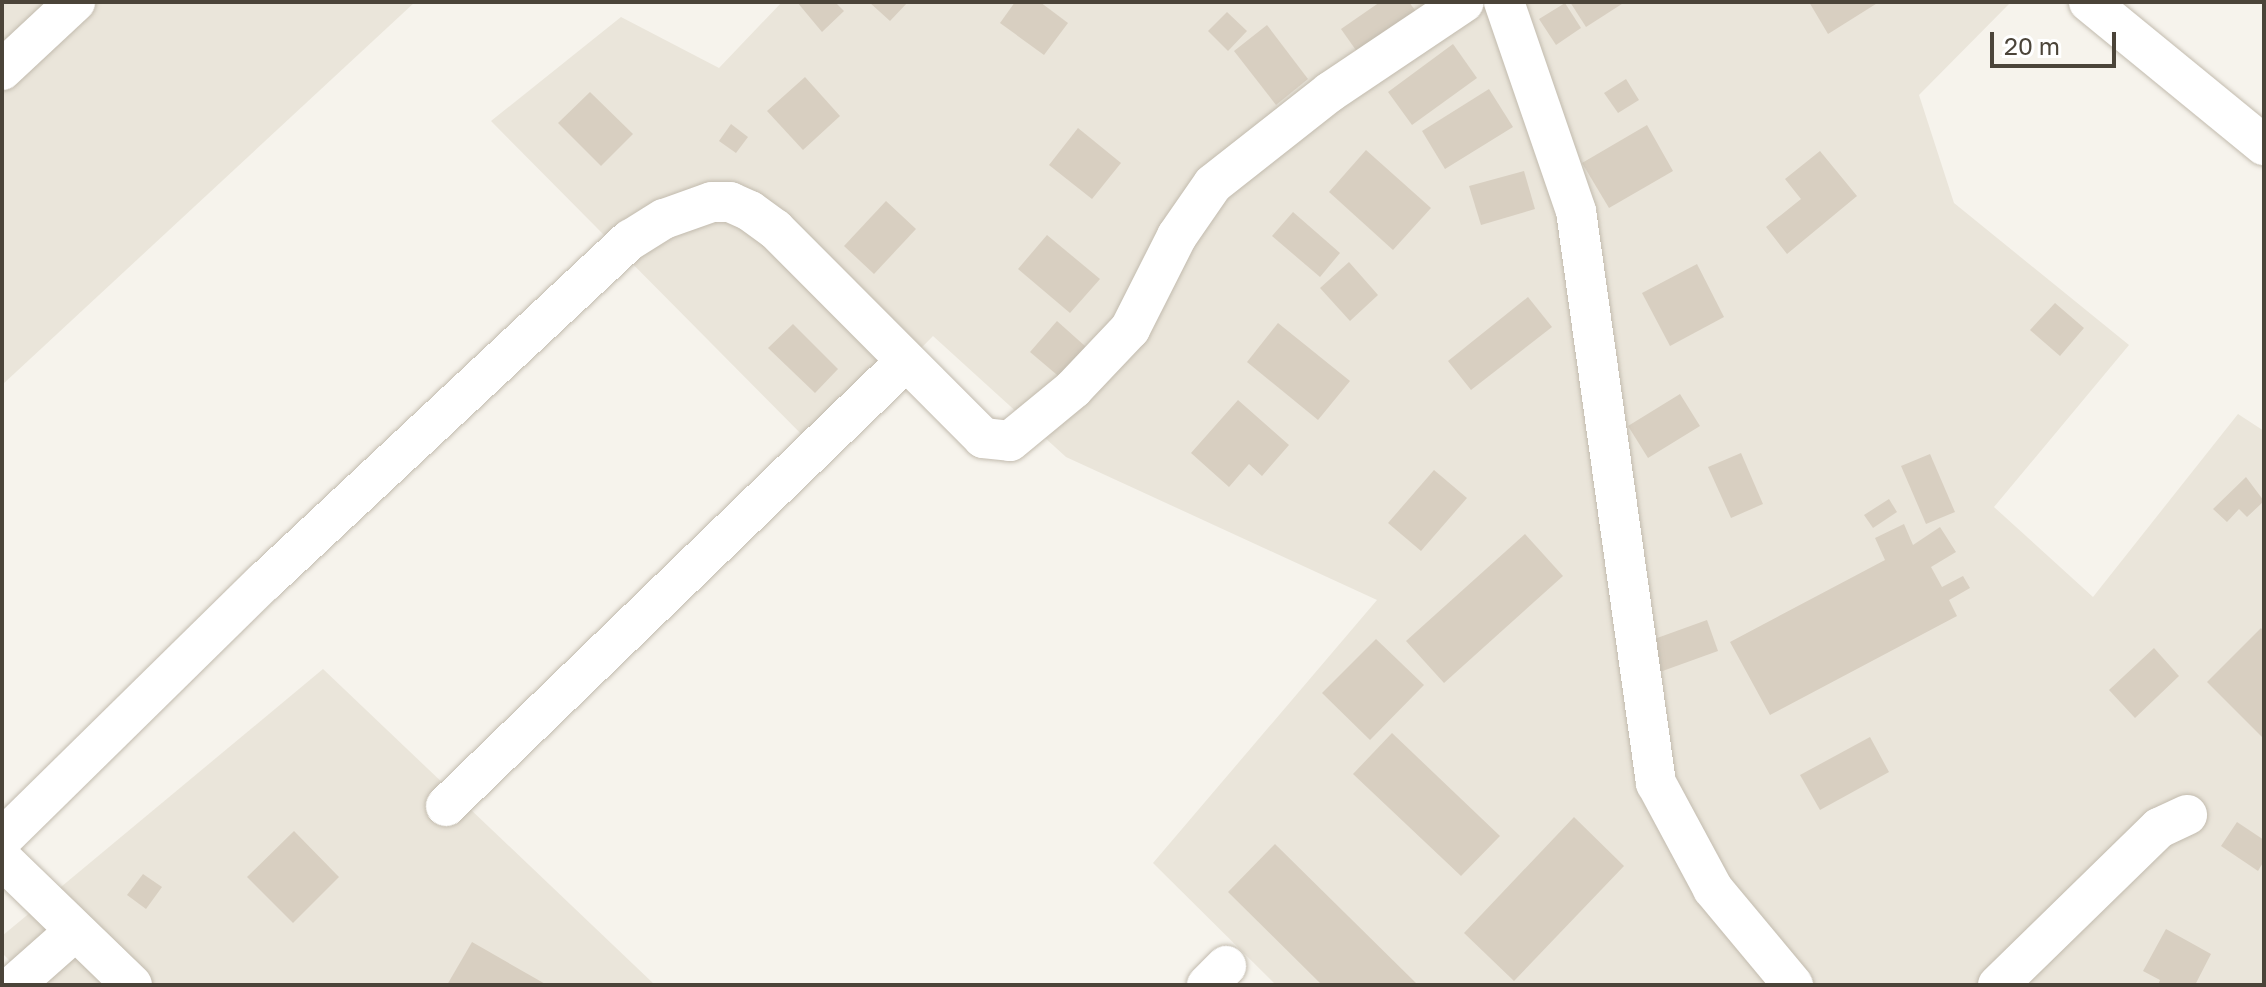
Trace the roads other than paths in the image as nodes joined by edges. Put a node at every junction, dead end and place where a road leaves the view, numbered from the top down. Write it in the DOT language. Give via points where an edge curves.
graph roads {
  1 [pos="75,2"];
  2 [pos="1464,2"];
  3 [pos="1504,2"];
  4 [pos="2089,2"];
  5 [pos="2,70"];
  6 [pos="2264,145"];
  7 [pos="906,361"];
  8 [pos="446,806"];
  9 [pos="2187,815"];
  10 [pos="2,839"];
  11 [pos="2,859"];
  12 [pos="74,932"];
  13 [pos="14,985"];
  14 [pos="132,985"];
  15 [pos="1793,985"];
  16 [pos="1998,985"];
  1 -- 5 [label="street"];
  2 -- 7 [label="street" via="1330,92 1213,184 1177,236 1130,329 1073,389 1010,441 983,438"];
  3 -- 15 [label="street" via="1576,211 1656,783 1713,889"];
  4 -- 6 [label="street"];
  7 -- 8 [label="street"];
  7 -- 10 [label="street" via="775,229 750,211 730,202 712,202 664,219 630,240 265,581"];
  9 -- 16 [label="street" via="2159,828"];
  11 -- 12 [label="street"];
  12 -- 13 [label="street"];
  12 -- 14 [label="street"];
}
